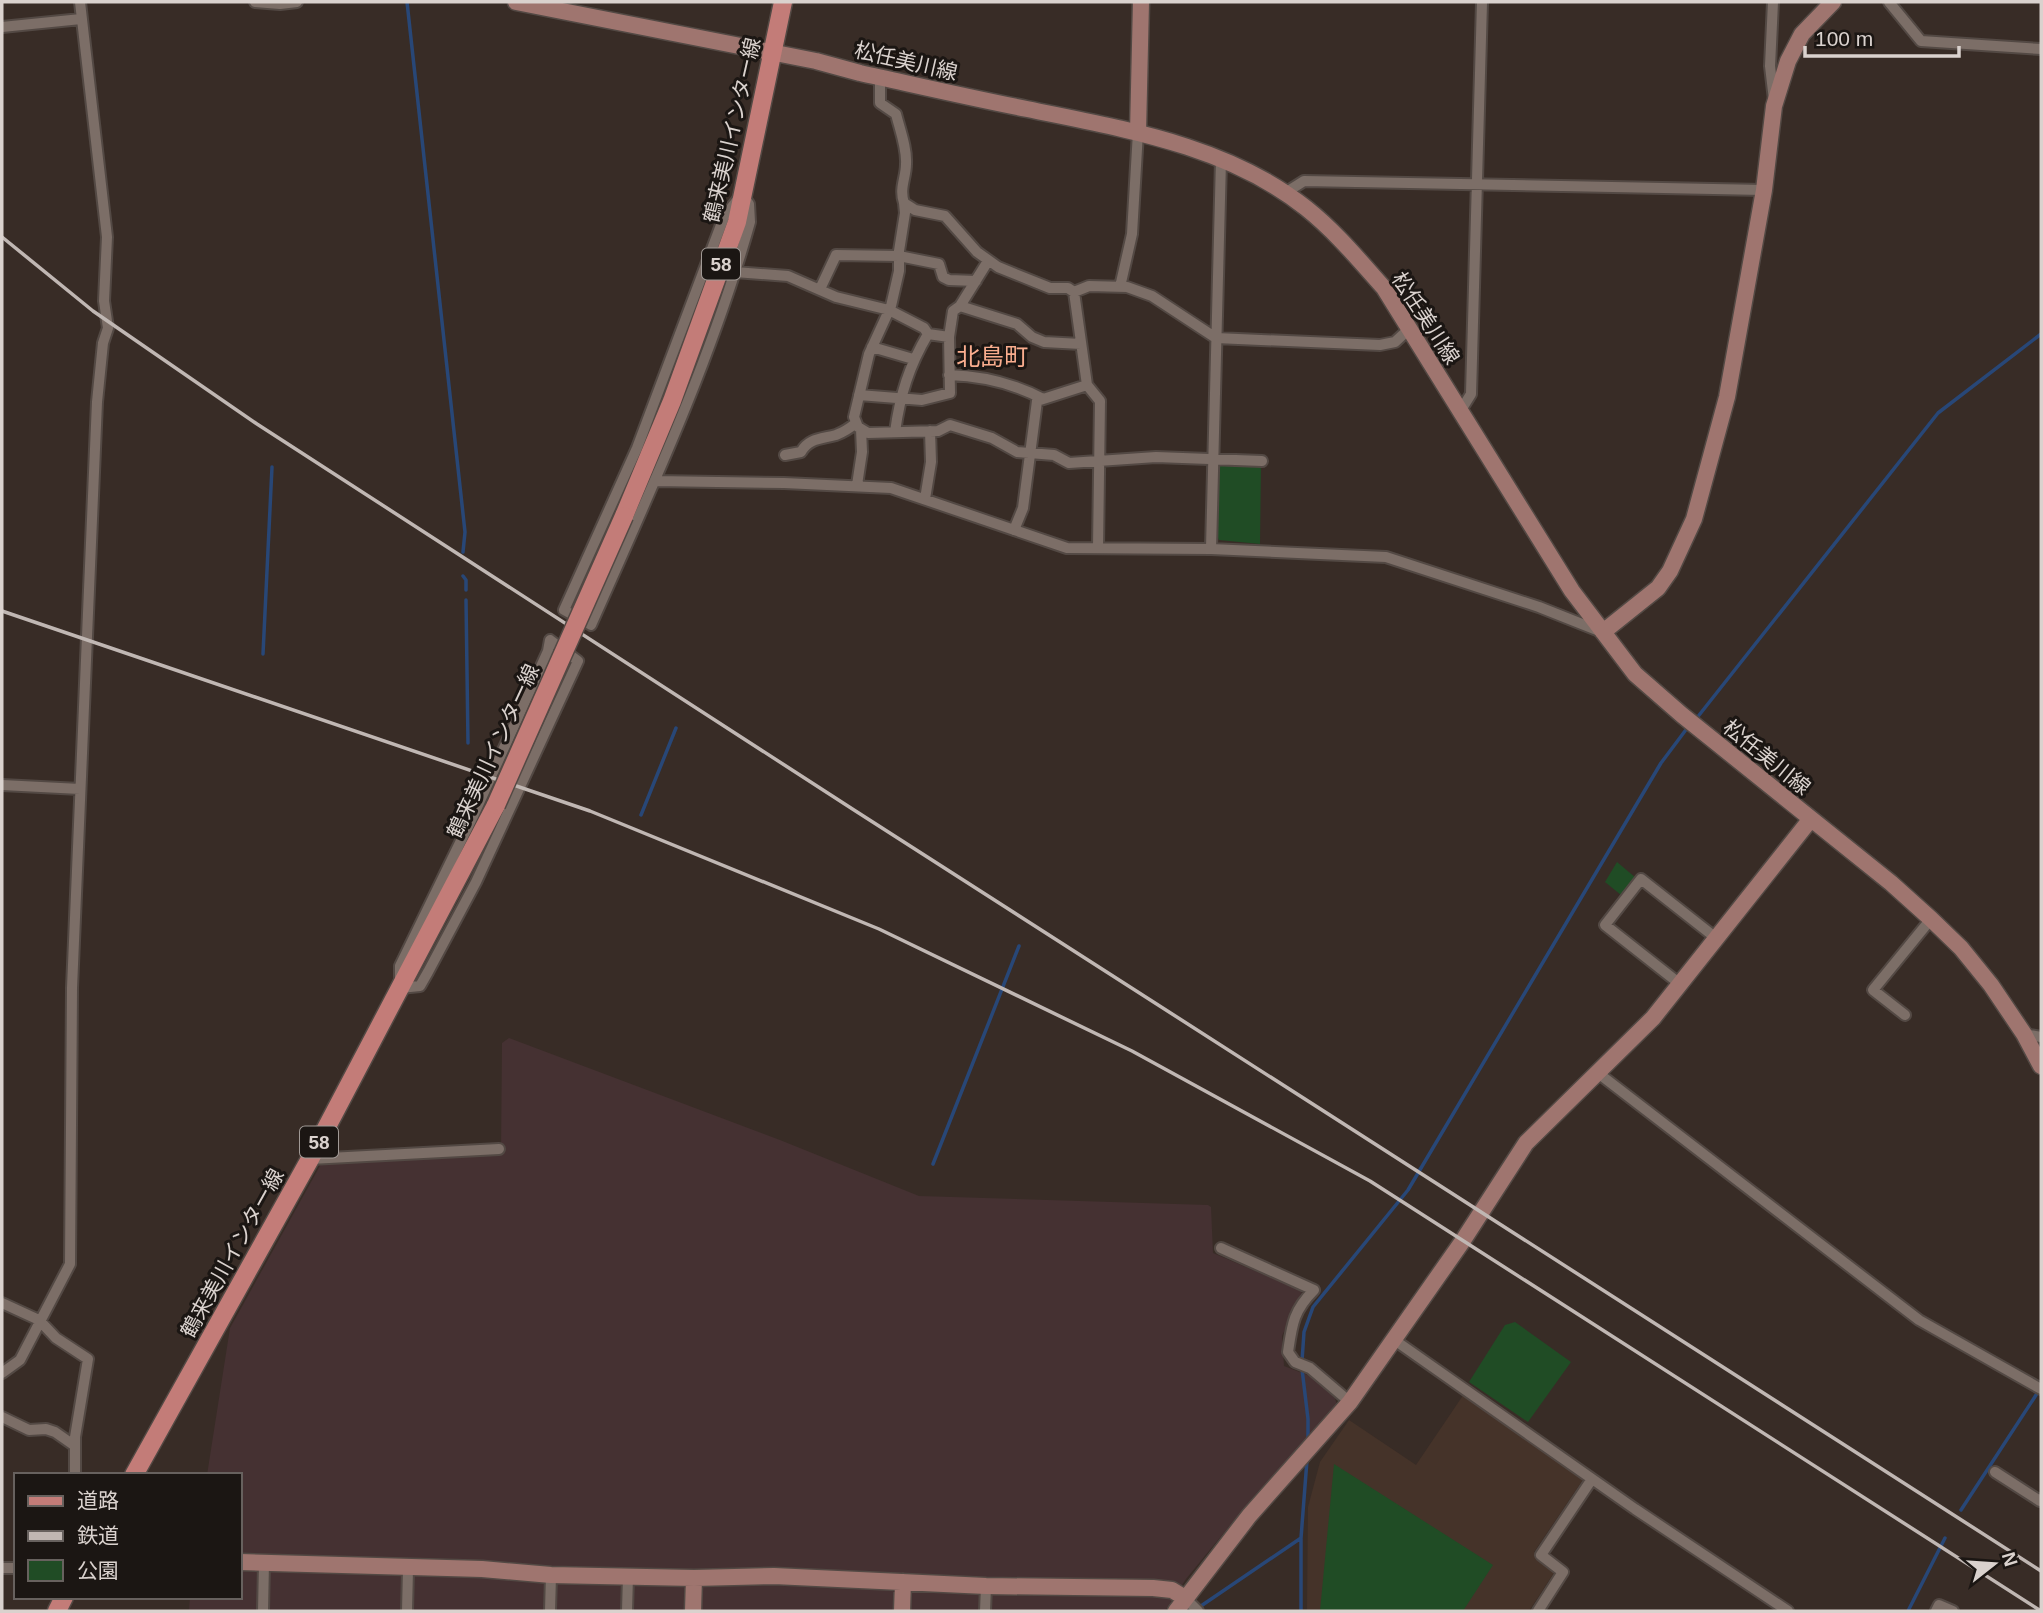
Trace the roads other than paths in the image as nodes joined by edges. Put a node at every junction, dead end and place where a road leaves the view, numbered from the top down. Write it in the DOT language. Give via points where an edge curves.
graph roads {
  1 [pos="80,2"];
  2 [pos="255,2"];
  3 [pos="297,2"];
  4 [pos="516,2"];
  5 [pos="783,2"];
  6 [pos="1141,2"];
  7 [pos="1482,2"];
  8 [pos="1773,2"];
  9 [pos="1833,2"];
  10 [pos="1889,2"];
  11 [pos="277,3"];
  12 [pos="81,19"];
  13 [pos="2,27"];
  14 [pos="2041,49"];
  15 [pos="773,54"];
  16 [pos="880,78"];
  17 [pos="1774,106"];
  18 [pos="1138,132"];
  19 [pos="1221,160"];
  20 [pos="1478,183"];
  21 [pos="1764,190"];
  22 [pos="1285,193"];
  23 [pos="742,194"];
  24 [pos="904,203"];
  25 [pos="899,256"];
  26 [pos="988,261"];
  27 [pos="735,272"];
  28 [pos="976,281"];
  29 [pos="1120,287"];
  30 [pos="820,289"];
  31 [pos="1074,292"];
  32 [pos="960,306"];
  33 [pos="889,310"];
  34 [pos="1409,329"];
  35 [pos="928,334"];
  36 [pos="949,337"];
  37 [pos="1216,338"];
  38 [pos="1082,344"];
  39 [pos="872,347"];
  40 [pos="913,359"];
  41 [pos="949,374"];
  42 [pos="1087,385"];
  43 [pos="859,395"];
  44 [pos="900,397"];
  45 [pos="1043,399"];
  46 [pos="1461,410"];
  47 [pos="859,426"];
  48 [pos="930,431"];
  49 [pos="895,432"];
  50 [pos="1029,453"];
  51 [pos="785,455"];
  52 [pos="1213,460"];
  53 [pos="1262,461"];
  54 [pos="1100,462"];
  55 [pos="655,481"];
  56 [pos="857,485"];
  57 [pos="925,499"];
  58 [pos="1014,530"];
  59 [pos="1098,548"];
  60 [pos="1211,549"];
  61 [pos="1603,632"];
  62 [pos="2,785"];
  63 [pos="80,789"];
  64 [pos="1810,820"];
  65 [pos="1931,919"];
  66 [pos="1716,938"];
  67 [pos="1681,984"];
  68 [pos="400,988"];
  69 [pos="1905,1015"];
  70 [pos="2024,1034"];
  71 [pos="2041,1037"];
  72 [pos="2041,1066"];
  73 [pos="1598,1073"];
  74 [pos="499,1149"];
  75 [pos="310,1159"];
  76 [pos="1221,1248"];
  77 [pos="2,1303"];
  78 [pos="39,1320"];
  79 [pos="1394,1339"];
  80 [pos="2,1373"];
  81 [pos="2041,1390"];
  82 [pos="1350,1402"];
  83 [pos="2,1417"];
  84 [pos="75,1446"];
  85 [pos="1995,1472"];
  86 [pos="75,1473"];
  87 [pos="135,1473"];
  88 [pos="1592,1479"];
  89 [pos="2041,1501"];
  90 [pos="242,1562"];
  91 [pos="264,1563"];
  92 [pos="408,1569"];
  93 [pos="551,1575"];
  94 [pos="628,1576"];
  95 [pos="694,1578"];
  96 [pos="903,1582"];
  97 [pos="986,1586"];
  98 [pos="1188,1607"];
  99 [pos="263,1611"];
  100 [pos="407,1611"];
  101 [pos="550,1611"];
  102 [pos="627,1611"];
  103 [pos="693,1611"];
  104 [pos="902,1611"];
  105 [pos="985,1611"];
  106 [pos="1538,1611"];
  107 [pos="1788,1611"];
  108 [pos="1936,1611"];
  109 [pos="1953,1611"];
  1 -- 12 [label="street"];
  2 -- 11 [label="street"];
  3 -- 11 [label="street"];
  4 -- 15 [label="street, 松任美川線"];
  5 -- 15 [label="main road, 鶴来美川インター線 / 58"];
  6 -- 18 [label="street"];
  7 -- 20 [label="street"];
  8 -- 17 [label="street" via="1770,66"];
  9 -- 17 [label="street" via="1802,34"];
  10 -- 14 [label="street" via="1922,41"];
  12 -- 13 [label="street"];
  12 -- 63 [label="street" via="107,237 104,301 108,328 97,402"];
  15 -- 16 [label="street, 松任美川線"];
  15 -- 23 [label="main road, 鶴来美川インター線 / 58"];
  16 -- 18 [label="street, 松任美川線"];
  16 -- 24 [label="street" via="880,103 896,114 903,142"];
  17 -- 21 [label="street"];
  18 -- 19 [label="street, 松任美川線"];
  18 -- 29 [label="street" via="1132,234"];
  19 -- 22 [label="street, 松任美川線"];
  19 -- 37 [label="street"];
  20 -- 21 [label="street"];
  20 -- 22 [label="street" via="1304,181"];
  20 -- 46 [label="street" via="1471,394"];
  21 -- 61 [label="street" via="1727,397 1694,519 1658,588"];
  22 -- 34 [label="street, 松任美川線" via="1347,245 1384,288"];
  23 -- 27 [label="street" via="749,204 750,222"];
  23 -- 55 [label="street" via="724,217 638,448 564,610 591,625"];
  23 -- 68 [label="main road, 鶴来美川インター線 / 58, bridge" via="737,222 672,401 624,516 496,804"];
  24 -- 25 [label="street"];
  24 -- 26 [label="street" via="945,216"];
  25 -- 28 [label="street" via="939,264 949,280"];
  25 -- 30 [label="street" via="836,256"];
  25 -- 33 [label="street"];
  26 -- 28 [label="street"];
  26 -- 31 [label="street" via="1050,288"];
  27 -- 30 [label="street" via="788,276"];
  27 -- 55 [label="street" via="714,338"];
  28 -- 32 [label="street"];
  29 -- 31 [label="street" via="1089,286"];
  29 -- 37 [label="street" via="1152,296"];
  30 -- 33 [label="street"];
  31 -- 38 [label="street"];
  32 -- 36 [label="street" via="953,312"];
  32 -- 38 [label="street" via="1017,324 1044,342"];
  33 -- 35 [label="street"];
  33 -- 39 [label="street"];
  34 -- 37 [label="street" via="1395,342 1380,345"];
  34 -- 46 [label="street, 松任美川線"];
  35 -- 36 [label="street"];
  35 -- 40 [label="street"];
  36 -- 41 [label="street"];
  37 -- 52 [label="street"];
  38 -- 42 [label="street"];
  39 -- 40 [label="street"];
  39 -- 43 [label="street"];
  40 -- 44 [label="street"];
  41 -- 44 [label="street" via="950,393 922,400"];
  41 -- 45 [label="street" via="1001,382"];
  42 -- 45 [label="street"];
  42 -- 54 [label="street" via="1100,401"];
  43 -- 44 [label="street"];
  43 -- 47 [label="street" via="854,417"];
  44 -- 49 [label="street"];
  45 -- 50 [label="street" via="1037,401"];
  46 -- 61 [label="street, 松任美川線" via="1572,591"];
  47 -- 49 [label="street" via="868,433"];
  47 -- 51 [label="street"];
  47 -- 56 [label="street" via="862,452"];
  48 -- 49 [label="street"];
  48 -- 50 [label="street" via="950,425"];
  48 -- 57 [label="street"];
  50 -- 54 [label="street" via="1054,455 1069,463"];
  50 -- 58 [label="street" via="1023,508"];
  52 -- 53 [label="street"];
  52 -- 54 [label="street" via="1156,457"];
  52 -- 60 [label="street"];
  54 -- 59 [label="street"];
  55 -- 56 [label="street"];
  56 -- 57 [label="street" via="891,488"];
  57 -- 58 [label="street"];
  58 -- 59 [label="street" via="1067,548"];
  59 -- 60 [label="street"];
  60 -- 61 [label="street" via="1386,556"];
  61 -- 64 [label="street, 松任美川線" via="1635,674"];
  62 -- 63 [label="street"];
  63 -- 78 [label="street" via="72,988 70,1264"];
  64 -- 65 [label="street, 松任美川線"];
  64 -- 66 [label="street"];
  65 -- 69 [label="street" via="1873,990"];
  65 -- 70 [label="street, 松任美川線" via="1991,985"];
  66 -- 67 [label="street"];
  66 -- 67 [label="street" via="1641,879 1626,898 1605,926"];
  67 -- 73 [label="street"];
  68 -- 68 [label="street" via="400,966 474,814 550,640 578,661 476,882 428,972 420,986"];
  68 -- 75 [label="main road, 鶴来美川インター線 / 58"];
  70 -- 71 [label="street"];
  70 -- 72 [label="street, 松任美川線"];
  73 -- 79 [label="street" via="1526,1143"];
  73 -- 81 [label="street" via="1919,1320"];
  74 -- 75 [label="street"];
  75 -- 87 [label="main road, 鶴来美川インター線 / 58"];
  76 -- 82 [label="street" via="1314,1290 1293,1320 1289,1352 1295,1362 1310,1368"];
  77 -- 78 [label="street"];
  78 -- 80 [label="street" via="20,1360"];
  78 -- 84 [label="street" via="88,1359"];
  79 -- 82 [label="street"];
  79 -- 88 [label="street"];
  82 -- 98 [label="street" via="1249,1516"];
  83 -- 84 [label="street" via="29,1430 55,1432"];
  84 -- 86 [label="street"];
  85 -- 89 [label="street"];
  88 -- 106 [label="street" via="1541,1555 1563,1572"];
  88 -- 107 [label="street"];
  90 -- 91 [label="street"];
  91 -- 92 [label="street"];
  91 -- 99 [label="street"];
  92 -- 93 [label="street"];
  92 -- 100 [label="street"];
  93 -- 94 [label="street"];
  93 -- 101 [label="street"];
  94 -- 95 [label="street"];
  94 -- 102 [label="street"];
  95 -- 96 [label="street" via="774,1576"];
  95 -- 103 [label="street"];
  96 -- 97 [label="street"];
  96 -- 104 [label="street"];
  97 -- 98 [label="street" via="1153,1588 1172,1590"];
  97 -- 105 [label="street"];
  108 -- 109 [label="street" via="1940,1605"];
}
